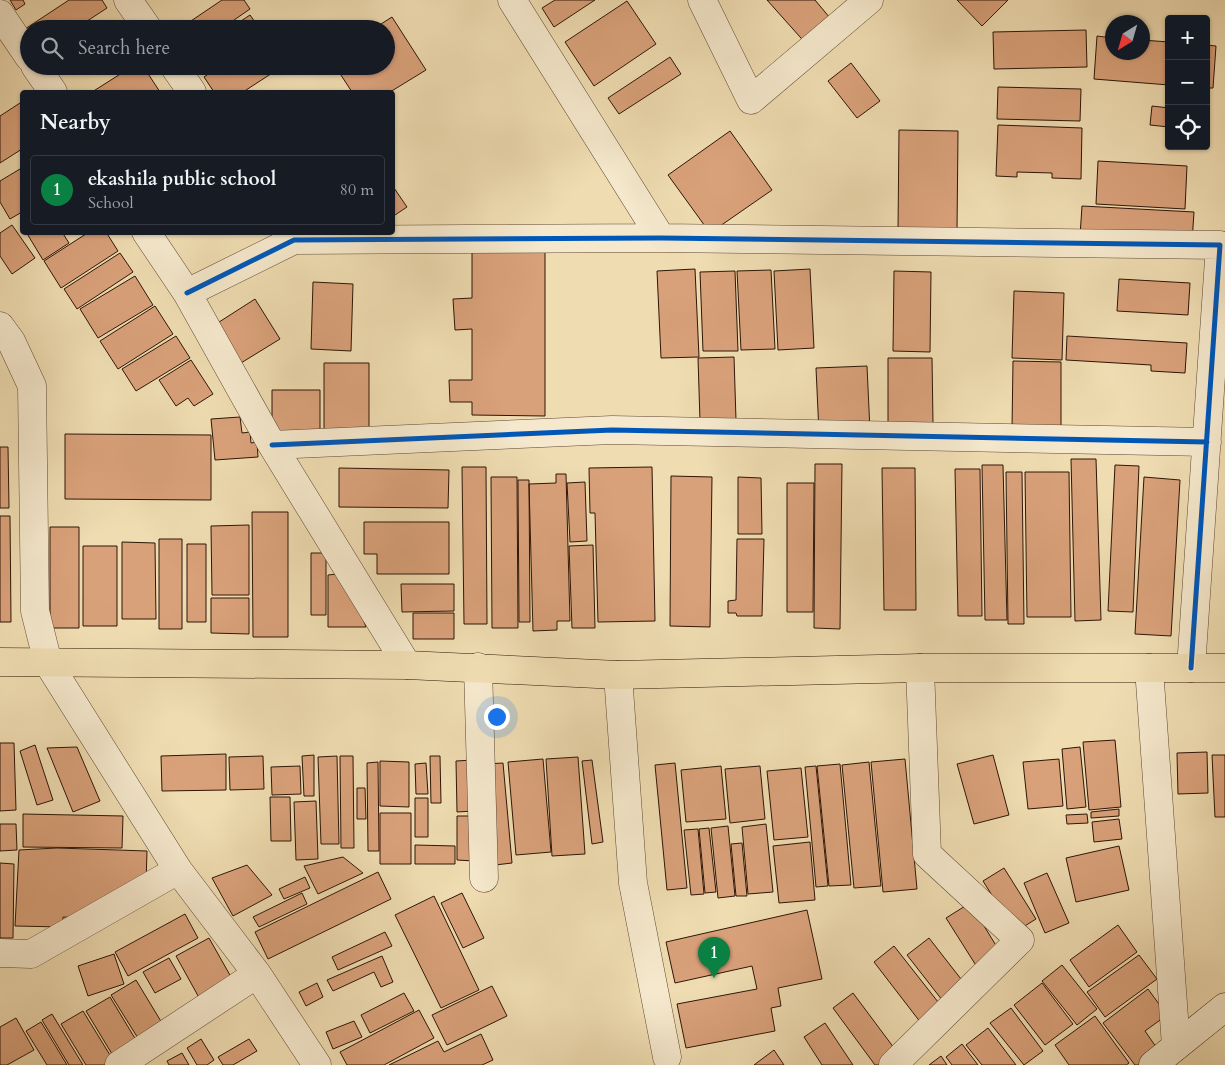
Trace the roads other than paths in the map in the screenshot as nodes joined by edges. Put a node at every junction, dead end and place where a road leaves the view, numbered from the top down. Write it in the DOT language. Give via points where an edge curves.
graph roads {
  1 [pos="128,0"];
  2 [pos="512,0"];
  3 [pos="702,0"];
  4 [pos="869,0"];
  5 [pos="0,14"];
  6 [pos="142,20"];
  7 [pos="20,44"];
  8 [pos="41,75"];
  9 [pos="180,75"];
  10 [pos="52,90"];
  11 [pos="191,90"];
  12 [pos="148,235"];
  13 [pos="291,236"];
  14 [pos="661,238"];
  15 [pos="1223,239"];
  16 [pos="187,293"];
  17 [pos="0,326"];
  18 [pos="1217,406"];
  19 [pos="1207,442"];
  20 [pos="272,445"];
  21 [pos="0,662"];
  22 [pos="48,662"];
  23 [pos="407,665"];
  24 [pos="478,667"];
  25 [pos="920,668"];
  26 [pos="1149,668"];
  27 [pos="1191,668"];
  28 [pos="1225,668"];
  29 [pos="618,675"];
  30 [pos="178,870"];
  31 [pos="484,878"];
  32 [pos="0,953"];
  33 [pos="257,974"];
  34 [pos="1225,1007"];
  35 [pos="1176,1046"];
  36 [pos="667,1057"];
  37 [pos="119,1065"];
  38 [pos="317,1065"];
  39 [pos="893,1065"];
  40 [pos="1153,1065"];
  1 -- 6 [label="street"];
  2 -- 14 [label="street"];
  3 -- 4 [label="street" via="751,100"];
  5 -- 7 [label="street"];
  8 -- 10 [label="street"];
  9 -- 11 [label="street"];
  12 -- 16 [label="street"];
  13 -- 14 [label="street"];
  13 -- 16 [label="street"];
  14 -- 15 [label="street"];
  15 -- 18 [label="street"];
  16 -- 20 [label="street"];
  17 -- 22 [label="street" via="11,341 32,386 35,611"];
  18 -- 19 [label="street"];
  19 -- 20 [label="street" via="612,430"];
  19 -- 27 [label="street"];
  20 -- 23 [label="street"];
  21 -- 22 [label="main road"];
  22 -- 23 [label="main road"];
  22 -- 30 [label="street"];
  23 -- 24 [label="main road"];
  24 -- 29 [label="main road"];
  24 -- 31 [label="street"];
  25 -- 26 [label="main road"];
  25 -- 29 [label="main road"];
  25 -- 39 [label="street" via="927,854 1020,940"];
  26 -- 27 [label="main road"];
  26 -- 35 [label="street"];
  27 -- 28 [label="main road"];
  29 -- 36 [label="street" via="633,883"];
  30 -- 32 [label="street" via="31,954"];
  30 -- 33 [label="street"];
  33 -- 37 [label="street"];
  33 -- 38 [label="street"];
  34 -- 35 [label="street"];
  35 -- 40 [label="street"];
}
